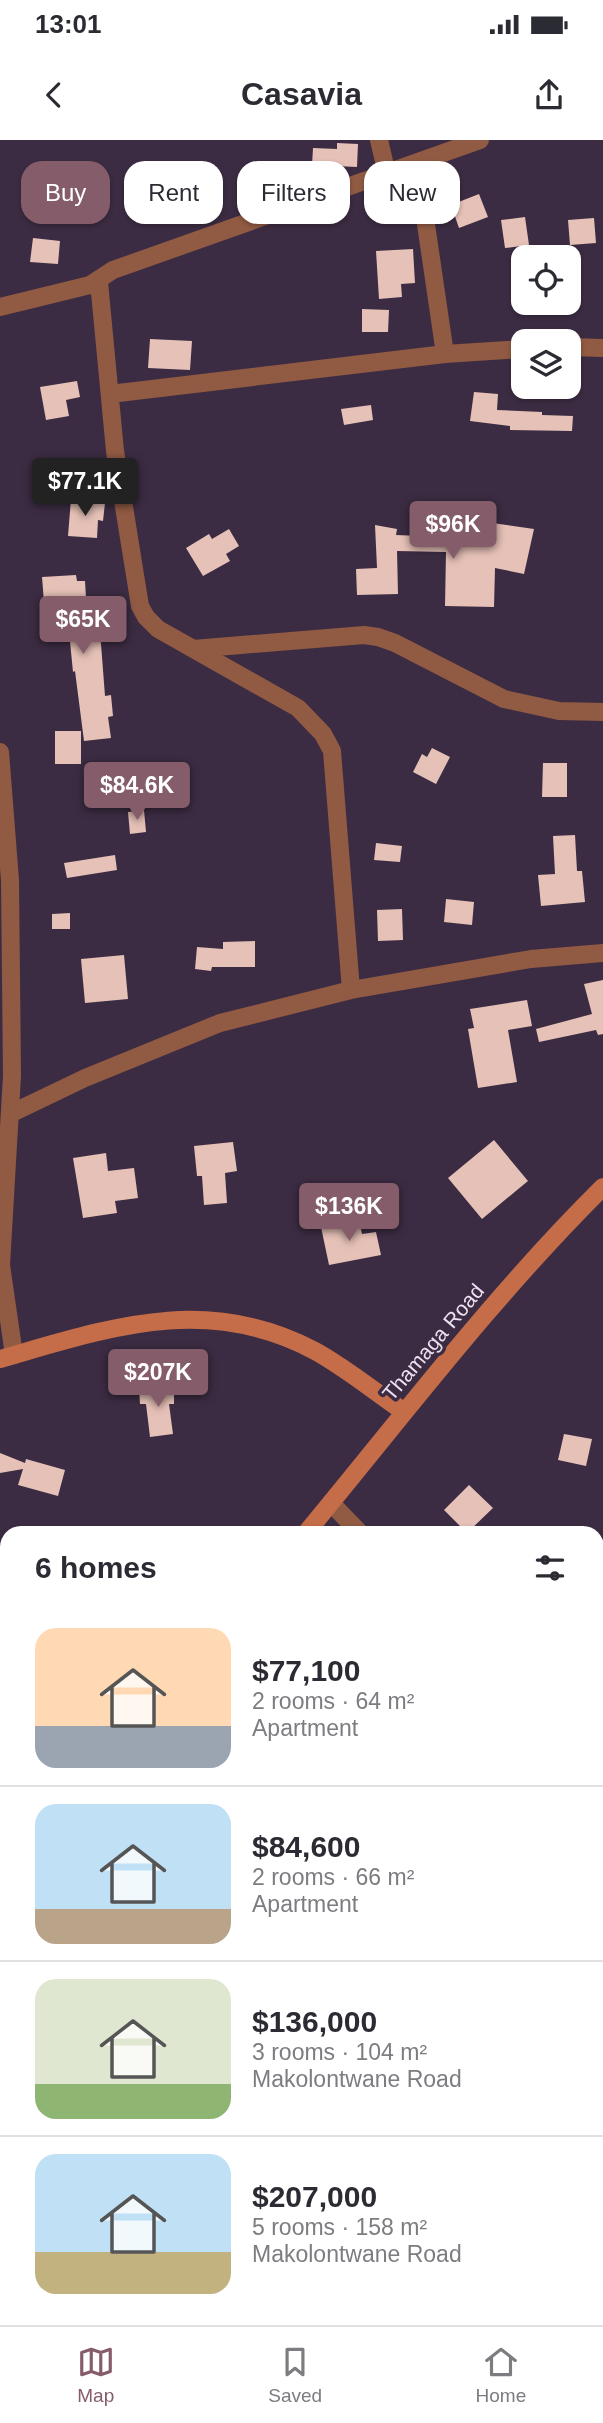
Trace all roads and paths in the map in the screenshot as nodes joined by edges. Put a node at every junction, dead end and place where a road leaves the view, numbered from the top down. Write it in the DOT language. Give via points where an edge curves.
graph roads {
  1 [pos="379,140"];
  2 [pos="480,140"];
  3 [pos="384,161"];
  4 [pos="423,161"];
  5 [pos="364,182"];
  6 [pos="427,224"];
  7 [pos="99,282"];
  8 [pos="0,307"];
  9 [pos="581,347"];
  10 [pos="603,348"];
  11 [pos="511,350"];
  12 [pos="445,354"];
  13 [pos="110,394"];
  14 [pos="194,649"];
  15 [pos="603,712"];
  16 [pos="0,751"];
  17 [pos="603,953"];
  18 [pos="351,990"];
  19 [pos="6,1121"];
  20 [pos="603,1188"];
  21 [pos="0,1265"];
  22 [pos="7,1357"];
  23 [pos="403,1411"];
  24 [pos="331,1503"];
  25 [pos="312,1526"];
  26 [pos="353,1526"];
  1 -- 3 [label="street"];
  2 -- 4 [label="street"];
  5 -- 7 [label="street" via="113,270"];
  6 -- 12 [label="street"];
  7 -- 8 [label="street"];
  7 -- 13 [label="street"];
  9 -- 10 [label="street"];
  11 -- 12 [label="street"];
  12 -- 13 [label="street"];
  13 -- 14 [label="street" via="140,606 158,629"];
  14 -- 15 [label="street" via="379,637 504,699 559,711"];
  14 -- 18 [label="street" via="298,708 332,751"];
  16 -- 19 [label="street" via="10,880 12,1076"];
  17 -- 18 [label="street" via="531,959"];
  18 -- 19 [label="street" via="220,1023 85,1078"];
  19 -- 21 [label="street"];
  20 -- 23 [label="main road, Thamaga Road" via="496,1301"];
  21 -- 22 [label="street"];
  22 -- 23 [label="main road" via="140,1322 223,1321 272,1332 316,1352"];
  23 -- 24 [label="main road, Thamaga Road"];
  24 -- 25 [label="main road, Thamaga Road"];
  24 -- 26 [label="street"];
}
